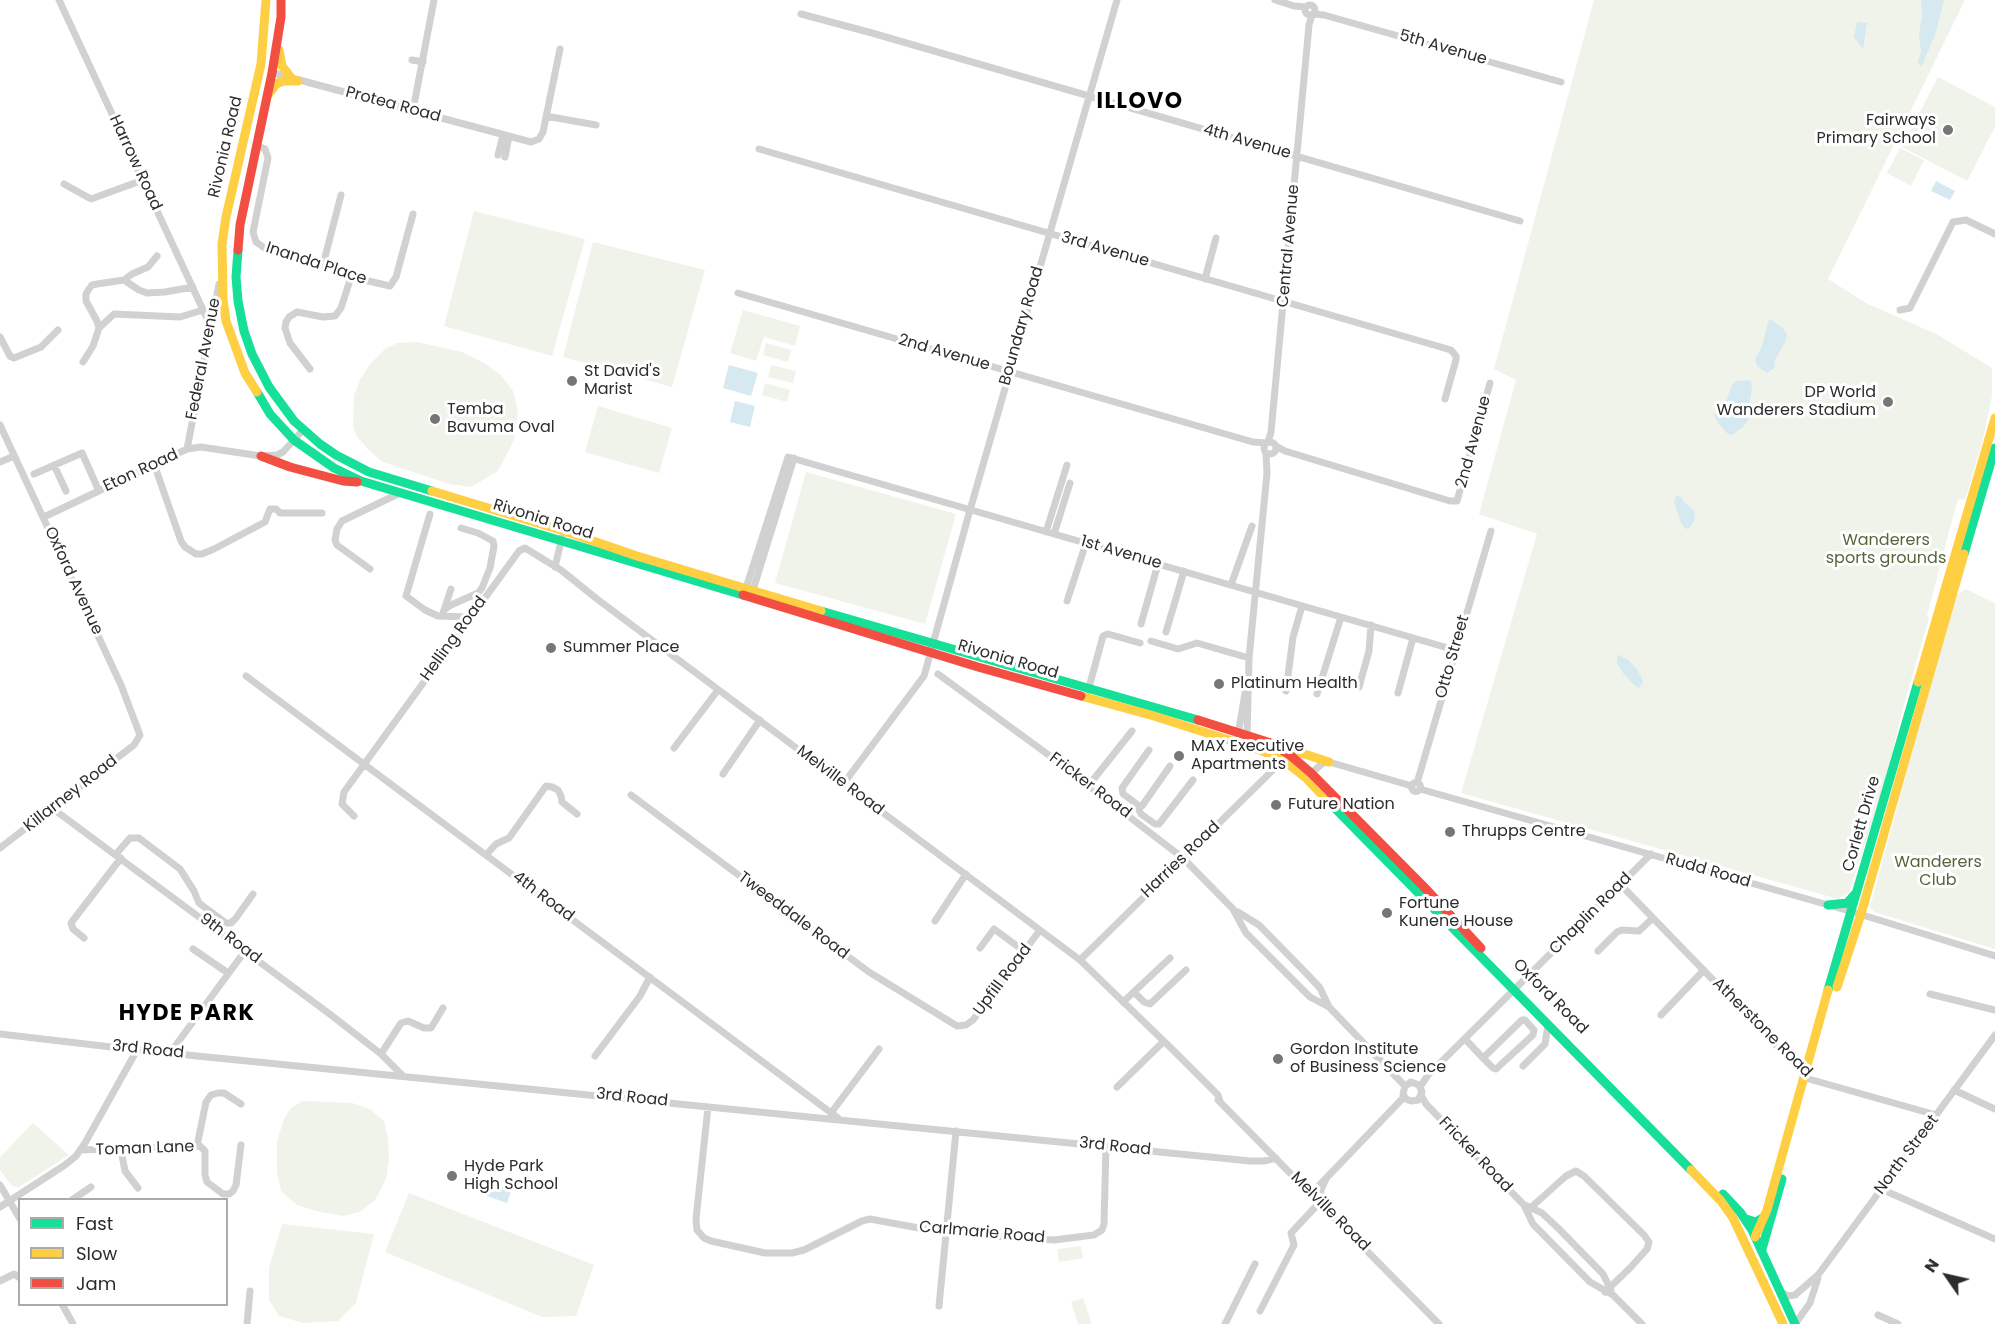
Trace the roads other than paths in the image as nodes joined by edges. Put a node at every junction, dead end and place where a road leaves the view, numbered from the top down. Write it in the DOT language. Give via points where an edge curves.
graph roads {
  1 [pos="59,0"];
  2 [pos="267,0"];
  3 [pos="281,0"];
  4 [pos="434,0"];
  5 [pos="1117,0"];
  6 [pos="1275,0"];
  7 [pos="1310,8"];
  8 [pos="801,14"];
  9 [pos="423,15"];
  10 [pos="431,16"];
  11 [pos="278,41"];
  12 [pos="560,49"];
  13 [pos="412,60"];
  14 [pos="423,62"];
  15 [pos="259,70"];
  16 [pos="274,73"];
  17 [pos="295,80"];
  18 [pos="1562,82"];
  19 [pos="1089,96"];
  20 [pos="265,103"];
  21 [pos="413,110"];
  22 [pos="546,117"];
  23 [pos="596,125"];
  24 [pos="506,135"];
  25 [pos="255,148"];
  26 [pos="759,149"];
  27 [pos="503,154"];
  28 [pos="1296,156"];
  29 [pos="143,180"];
  30 [pos="63,184"];
  31 [pos="341,195"];
  32 [pos="413,214"];
  33 [pos="1520,221"];
  34 [pos="1049,234"];
  35 [pos="1995,234"];
  36 [pos="1216,238"];
  37 [pos="157,256"];
  38 [pos="323,265"];
  39 [pos="222,268"];
  40 [pos="351,277"];
  41 [pos="1205,279"];
  42 [pos="124,280"];
  43 [pos="193,287"];
  44 [pos="738,293"];
  45 [pos="1284,302"];
  46 [pos="203,310"];
  47 [pos="1900,310"];
  48 [pos="211,327"];
  49 [pos="99,328"];
  50 [pos="58,330"];
  51 [pos="0,337"];
  52 [pos="83,362"];
  53 [pos="310,369"];
  54 [pos="1010,372"];
  55 [pos="1490,383"];
  56 [pos="1444,399"];
  57 [pos="1995,418"];
  58 [pos="0,425"];
  59 [pos="303,430"];
  60 [pos="294,440"];
  61 [pos="1270,448"];
  62 [pos="1995,448"];
  63 [pos="187,449"];
  64 [pos="336,455"];
  65 [pos="14,456"];
  66 [pos="261,456"];
  67 [pos="0,462"];
  68 [pos="154,464"];
  69 [pos="54,465"];
  70 [pos="1067,465"];
  71 [pos="34,474"];
  72 [pos="361,482"];
  73 [pos="1071,483"];
  74 [pos="66,491"];
  75 [pos="99,491"];
  76 [pos="400,493"];
  77 [pos="970,510"];
  78 [pos="322,513"];
  79 [pos="430,514"];
  80 [pos="44,517"];
  81 [pos="1252,526"];
  82 [pos="460,528"];
  83 [pos="1046,531"];
  84 [pos="1491,531"];
  85 [pos="1054,534"];
  86 [pos="565,540"];
  87 [pos="1086,543"];
  88 [pos="1158,564"];
  89 [pos="555,567"];
  90 [pos="370,569"];
  91 [pos="1184,572"];
  92 [pos="1231,585"];
  93 [pos="451,589"];
  94 [pos="750,589"];
  95 [pos="1256,592"];
  96 [pos="1067,601"];
  97 [pos="1302,606"];
  98 [pos="443,613"];
  99 [pos="470,617"];
  100 [pos="1341,617"];
  101 [pos="1141,624"];
  102 [pos="1371,626"];
  103 [pos="1166,632"];
  104 [pos="1413,638"];
  105 [pos="1151,641"];
  106 [pos="1140,643"];
  107 [pos="932,648"];
  108 [pos="1455,650"];
  109 [pos="1249,658"];
  110 [pos="938,674"];
  111 [pos="246,676"];
  112 [pos="1359,687"];
  113 [pos="718,690"];
  114 [pos="1286,691"];
  115 [pos="1087,693"];
  116 [pos="1398,693"];
  117 [pos="1317,694"];
  118 [pos="760,720"];
  119 [pos="1132,731"];
  120 [pos="140,738"];
  121 [pos="1242,740"];
  122 [pos="1271,744"];
  123 [pos="674,748"];
  124 [pos="1149,750"];
  125 [pos="1282,760"];
  126 [pos="1329,762"];
  127 [pos="365,763"];
  128 [pos="1170,766"];
  129 [pos="723,774"];
  130 [pos="1308,776"];
  131 [pos="1193,780"];
  132 [pos="844,783"];
  133 [pos="1089,785"];
  134 [pos="1416,786"];
  135 [pos="631,795"];
  136 [pos="1130,799"];
  137 [pos="1139,806"];
  138 [pos="52,808"];
  139 [pos="1122,811"];
  140 [pos="577,814"];
  141 [pos="354,816"];
  142 [pos="0,848"];
  143 [pos="1651,854"];
  144 [pos="486,855"];
  145 [pos="118,856"];
  146 [pos="1183,858"];
  147 [pos="966,874"];
  148 [pos="1861,883"];
  149 [pos="1621,885"];
  150 [pos="253,894"];
  151 [pos="1828,904"];
  152 [pos="1233,909"];
  153 [pos="1857,913"];
  154 [pos="1653,918"];
  155 [pos="935,921"];
  156 [pos="999,922"];
  157 [pos="994,929"];
  158 [pos="1040,930"];
  159 [pos="84,938"];
  160 [pos="980,948"];
  161 [pos="194,949"];
  162 [pos="245,951"];
  163 [pos="1024,951"];
  164 [pos="1598,951"];
  165 [pos="1995,956"];
  166 [pos="1170,958"];
  167 [pos="1080,960"];
  168 [pos="1186,970"];
  169 [pos="1704,970"];
  170 [pos="228,973"];
  171 [pos="650,977"];
  172 [pos="1516,988"];
  173 [pos="1134,992"];
  174 [pos="1930,994"];
  175 [pos="1123,1002"];
  176 [pos="1329,1007"];
  177 [pos="443,1008"];
  178 [pos="1995,1010"];
  179 [pos="1133,1012"];
  180 [pos="1661,1015"];
  181 [pos="1548,1025"];
  182 [pos="961,1026"];
  183 [pos="0,1034"];
  184 [pos="1995,1035"];
  185 [pos="1465,1039"];
  186 [pos="1161,1044"];
  187 [pos="879,1049"];
  188 [pos="137,1050"];
  189 [pos="170,1053"];
  190 [pos="381,1054"];
  191 [pos="595,1056"];
  192 [pos="1483,1058"];
  193 [pos="1523,1066"];
  194 [pos="403,1076"];
  195 [pos="1807,1076"];
  196 [pos="1412,1085"];
  197 [pos="1117,1087"];
  198 [pos="1954,1090"];
  199 [pos="1419,1098"];
  200 [pos="1406,1099"];
  201 [pos="1220,1101"];
  202 [pos="241,1104"];
  203 [pos="708,1107"];
  204 [pos="1995,1109"];
  205 [pos="831,1113"];
  206 [pos="1936,1115"];
  207 [pos="839,1119"];
  208 [pos="956,1131"];
  209 [pos="241,1145"];
  210 [pos="197,1146"];
  211 [pos="1106,1146"];
  212 [pos="80,1150"];
  213 [pos="121,1150"];
  214 [pos="1276,1158"];
  215 [pos="1264,1161"];
  216 [pos="1286,1168"];
  217 [pos="1326,1179"];
  218 [pos="0,1185"];
  219 [pos="91,1187"];
  220 [pos="138,1188"];
  221 [pos="1881,1189"];
  222 [pos="1311,1194"];
  223 [pos="75,1198"];
  224 [pos="10,1200"];
  225 [pos="1320,1203"];
  226 [pos="0,1207"];
  227 [pos="1527,1208"];
  228 [pos="18,1215"];
  229 [pos="1764,1217"];
  230 [pos="1746,1219"];
  231 [pos="946,1233"];
  232 [pos="1755,1237"];
  233 [pos="1995,1239"];
  234 [pos="1762,1249"];
  235 [pos="1753,1257"];
  236 [pos="1255,1264"];
  237 [pos="1818,1275"];
  238 [pos="18,1277"];
  239 [pos="0,1281"];
  240 [pos="1801,1291"];
  241 [pos="250,1292"];
  242 [pos="1609,1292"];
  243 [pos="1783,1293"];
  244 [pos="1812,1299"];
  245 [pos="63,1306"];
  246 [pos="939,1306"];
  247 [pos="1260,1311"];
  248 [pos="1878,1315"];
  249 [pos="1782,1321"];
  250 [pos="73,1324"];
  251 [pos="248,1324"];
  252 [pos="1225,1324"];
  253 [pos="1438,1324"];
  254 [pos="1641,1324"];
  255 [pos="1772,1324"];
  256 [pos="1795,1324"];
  257 [pos="1898,1324"];
  1 -- 29 [label="street, Harrow Road"];
  2 -- 15 [label="main road, Rivonia Road"];
  3 -- 11 [label="main road, Rivonia Road"];
  4 -- 10 [label="street"];
  5 -- 19 [label="street, Boundary Road"];
  6 -- 7 [label="street, 5th Avenue"];
  7 -- 18 [label="street, 5th Avenue"];
  7 -- 28 [label="street, Central Avenue"];
  8 -- 19 [label="street, 4th Avenue"];
  9 -- 10 [label="street"];
  10 -- 14 [label="street"];
  11 -- 16 [label="main road, Rivonia Road"];
  11 -- 17 [label="main road" via="280,60"];
  12 -- 22 [label="street"];
  13 -- 14 [label="street"];
  14 -- 21 [label="street"];
  15 -- 16 [label="street, Protea Road"];
  15 -- 39 [label="main road, Rivonia Road" via="226,217"];
  16 -- 17 [label="street, Protea Road"];
  16 -- 20 [label="main road, Rivonia Road"];
  17 -- 20 [label="main road" via="276,84"];
  17 -- 21 [label="street, Protea Road"];
  19 -- 28 [label="street, 4th Avenue"];
  19 -- 34 [label="street, Boundary Road"];
  20 -- 25 [label="main road, Rivonia Road"];
  21 -- 24 [label="street, Protea Road"];
  22 -- 23 [label="street"];
  22 -- 24 [label="street, Protea Road" via="541,136 535,141"];
  24 -- 27 [label="street"];
  25 -- 38 [label="street, Inanda Place" via="268,153 254,237 260,246 272,252"];
  25 -- 59 [label="main road, Rivonia Road" via="237,250 238,301 256,363 276,399"];
  26 -- 34 [label="street, 3rd Avenue"];
  28 -- 33 [label="street, 4th Avenue"];
  28 -- 45 [label="street, Central Avenue"];
  29 -- 30 [label="street" via="91,199"];
  29 -- 43 [label="street, Harrow Road"];
  31 -- 38 [label="street"];
  32 -- 40 [label="street, Inanda Place" via="396,278 390,286"];
  34 -- 41 [label="street, 3rd Avenue"];
  34 -- 54 [label="street, Boundary Road"];
  35 -- 47 [label="street" via="1966,220 1952,224 1910,308"];
  36 -- 41 [label="street"];
  37 -- 42 [label="street" via="148,267"];
  38 -- 40 [label="street, Inanda Place"];
  39 -- 48 [label="street, Federal Avenue"];
  39 -- 60 [label="main road, Rivonia Road" via="226,321 245,373 270,414"];
  40 -- 53 [label="street" via="342,308 334,316 297,312 286,322 290,343"];
  41 -- 45 [label="street, 3rd Avenue"];
  42 -- 43 [label="street" via="147,292"];
  42 -- 49 [label="street" via="92,285 89,289 86,301"];
  43 -- 46 [label="street, Harrow Road"];
  44 -- 54 [label="street, 2nd Avenue"];
  45 -- 56 [label="street, 3rd Avenue" via="1451,350 1456,360"];
  45 -- 61 [label="street, Central Avenue"];
  46 -- 48 [label="street, Harrow Road"];
  46 -- 49 [label="street" via="180,317 114,314"];
  48 -- 63 [label="street, Federal Avenue"];
  49 -- 52 [label="street"];
  50 -- 51 [label="street" via="41,347 14,358"];
  54 -- 61 [label="street, 2nd Avenue"];
  54 -- 77 [label="street, Boundary Road"];
  55 -- 61 [label="street, 2nd Avenue" via="1457,501"];
  57 -- 148 [label="main road, Corlett Drive"];
  58 -- 65 [label="street, Oxford Avenue"];
  59 -- 60 [label="street, Eton Road"];
  59 -- 64 [label="main road, Rivonia Road"];
  60 -- 66 [label="street, Eton Road" via="277,455"];
  60 -- 72 [label="main road, Rivonia Road"];
  61 -- 95 [label="street, Central Avenue"];
  62 -- 153 [label="main road, Corlett Drive"];
  63 -- 66 [label="street, Eton Road" via="201,447"];
  63 -- 68 [label="street, Eton Road"];
  64 -- 76 [label="main road" via="354,470 398,487"];
  64 -- 86 [label="main road, Rivonia Road" via="369,472"];
  65 -- 67 [label="street"];
  65 -- 80 [label="street, Oxford Avenue"];
  66 -- 72 [label="main road" via="343,482"];
  68 -- 75 [label="street, Eton Road"];
  68 -- 78 [label="street" via="181,541 196,554 214,549 265,522 270,509 280,513"];
  69 -- 71 [label="street"];
  69 -- 74 [label="street"];
  69 -- 75 [label="street" via="82,453"];
  70 -- 83 [label="street"];
  72 -- 76 [label="main road, Rivonia Road"];
  73 -- 85 [label="street"];
  75 -- 80 [label="street, Eton Road"];
  76 -- 86 [label="main road, Rivonia Road"];
  76 -- 90 [label="street" via="342,521 337,529 337,545"];
  77 -- 83 [label="street, 1st Avenue"];
  77 -- 94 [label="street, 1st Avenue" via="791,458"];
  77 -- 107 [label="street, Boundary Road"];
  79 -- 98 [label="street" via="406,596 425,610"];
  80 -- 120 [label="street, Oxford Avenue" via="121,685 140,729"];
  81 -- 92 [label="street"];
  82 -- 98 [label="street" via="488,537 494,546 490,568 474,596 451,605"];
  83 -- 85 [label="street, 1st Avenue"];
  84 -- 108 [label="street, Otto Street"];
  85 -- 87 [label="street, 1st Avenue"];
  86 -- 89 [label="street"];
  86 -- 94 [label="main road, Rivonia Road"];
  86 -- 107 [label="main road, Rivonia Road"];
  87 -- 88 [label="street, 1st Avenue"];
  87 -- 96 [label="street"];
  88 -- 91 [label="street, 1st Avenue"];
  88 -- 101 [label="street"];
  89 -- 99 [label="street, Helling Road" via="522,549"];
  89 -- 113 [label="street, Melville Road"];
  91 -- 92 [label="street, 1st Avenue"];
  91 -- 103 [label="street"];
  92 -- 95 [label="street, 1st Avenue"];
  93 -- 98 [label="street"];
  94 -- 107 [label="main road, Rivonia Road"];
  95 -- 97 [label="street, 1st Avenue"];
  95 -- 109 [label="street, Central Avenue"];
  97 -- 100 [label="street, 1st Avenue"];
  97 -- 114 [label="street" via="1293,637"];
  98 -- 99 [label="street"];
  99 -- 127 [label="street, Helling Road"];
  100 -- 102 [label="street, 1st Avenue"];
  100 -- 117 [label="street"];
  102 -- 104 [label="street, 1st Avenue"];
  102 -- 112 [label="street"];
  104 -- 108 [label="street, 1st Avenue"];
  104 -- 116 [label="street"];
  105 -- 109 [label="street" via="1178,649 1197,643"];
  106 -- 115 [label="street" via="1105,634"];
  107 -- 115 [label="main road, Rivonia Road"];
  107 -- 132 [label="street, Boundary Road" via="924,676"];
  108 -- 134 [label="street, Otto Street"];
  109 -- 121 [label="street, Central Avenue"];
  110 -- 133 [label="street, Fricker Road"];
  111 -- 127 [label="street, 4th Road"];
  113 -- 118 [label="street, Melville Road"];
  113 -- 123 [label="street"];
  115 -- 121 [label="main road, Rivonia Road"];
  118 -- 129 [label="street"];
  118 -- 132 [label="street, Melville Road"];
  119 -- 133 [label="street"];
  120 -- 138 [label="street, Killarney Road"];
  121 -- 122 [label="main road, Oxford Road"];
  121 -- 125 [label="main road, Oxford Road"];
  122 -- 126 [label="main road"];
  122 -- 130 [label="main road, Oxford Road" via="1291,756"];
  124 -- 136 [label="street" via="1122,788"];
  125 -- 130 [label="main road, Oxford Road"];
  125 -- 146 [label="street, Harries Road"];
  126 -- 130 [label="street"];
  126 -- 134 [label="street, Rudd Road"];
  127 -- 141 [label="street, Helling Road" via="342,796 342,804"];
  127 -- 144 [label="street, 4th Road"];
  128 -- 137 [label="street"];
  130 -- 172 [label="main road, Oxford Road"];
  131 -- 137 [label="street" via="1159,824 1141,814"];
  132 -- 147 [label="street, Melville Road"];
  133 -- 139 [label="street, Fricker Road"];
  134 -- 143 [label="street, Rudd Road"];
  135 -- 182 [label="street, Tweeddale Road" via="869,972"];
  136 -- 137 [label="street"];
  136 -- 139 [label="street"];
  138 -- 142 [label="street, Killarney Road"];
  138 -- 145 [label="street, 9th Road"];
  139 -- 146 [label="street, Fricker Road"];
  140 -- 144 [label="street" via="562,802 558,790 546,786 509,838"];
  143 -- 149 [label="street, Chaplin Road"];
  143 -- 151 [label="street, Rudd Road"];
  144 -- 171 [label="street, 4th Road"];
  145 -- 150 [label="street" via="130,838 139,838 180,869 199,903 226,923 236,918"];
  145 -- 159 [label="street" via="71,923 73,930"];
  145 -- 162 [label="street, 9th Road"];
  146 -- 152 [label="street, Fricker Road"];
  146 -- 167 [label="street, Harries Road"];
  147 -- 155 [label="street"];
  147 -- 158 [label="street, Melville Road"];
  148 -- 151 [label="main road" via="1847,903"];
  148 -- 153 [label="main road, Corlett Drive"];
  149 -- 154 [label="street, Atherstone Road"];
  149 -- 172 [label="street, Chaplin Road"];
  151 -- 153 [label="street, Rudd Road"];
  152 -- 176 [label="street, Fricker Road" via="1259,925 1320,988"];
  152 -- 176 [label="street, Fricker Road" via="1246,933 1310,997"];
  153 -- 165 [label="street, Rudd Road"];
  153 -- 195 [label="main road, Corlett Drive"];
  154 -- 164 [label="street" via="1639,931 1617,932"];
  154 -- 169 [label="street, Atherstone Road"];
  156 -- 157 [label="street"];
  157 -- 160 [label="street"];
  157 -- 163 [label="street"];
  158 -- 163 [label="street, Upfill Road"];
  158 -- 167 [label="street, Melville Road"];
  161 -- 170 [label="street"];
  162 -- 170 [label="street"];
  162 -- 190 [label="street, 9th Road"];
  163 -- 182 [label="street, Upfill Road" via="973,1020"];
  166 -- 173 [label="street"];
  167 -- 175 [label="street, Melville Road"];
  168 -- 173 [label="street" via="1150,1004"];
  169 -- 180 [label="street"];
  169 -- 195 [label="street, Atherstone Road"];
  170 -- 189 [label="street"];
  171 -- 191 [label="street"];
  171 -- 205 [label="street, 4th Road"];
  172 -- 181 [label="main road, Oxford Road"];
  172 -- 185 [label="street, Chaplin Road"];
  172 -- 230 [label="main road, Oxford Road"];
  173 -- 175 [label="street"];
  174 -- 178 [label="street"];
  175 -- 179 [label="street, Melville Road"];
  176 -- 196 [label="street, Fricker Road" via="1397,1079"];
  177 -- 190 [label="street" via="431,1028 408,1021 401,1023"];
  179 -- 186 [label="street, Melville Road"];
  179 -- 201 [label="street, Melville Road"];
  181 -- 193 [label="street" via="1545,1044"];
  181 -- 235 [label="main road, Oxford Road" via="1721,1201"];
  183 -- 188 [label="street, 3rd Road"];
  184 -- 198 [label="street, North Street"];
  185 -- 192 [label="street"];
  185 -- 196 [label="street, Chaplin Road"];
  186 -- 197 [label="street"];
  186 -- 201 [label="street, Melville Road"];
  187 -- 205 [label="street"];
  188 -- 189 [label="street, 3rd Road"];
  188 -- 212 [label="street"];
  189 -- 194 [label="street, 3rd Road"];
  190 -- 194 [label="street, 9th Road"];
  192 -- 192 [label="street" via="1498,1069 1534,1030 1521,1020"];
  194 -- 203 [label="street, 3rd Road"];
  195 -- 206 [label="street, Atherstone Road"];
  195 -- 229 [label="main road, Corlett Drive"];
  195 -- 234 [label="main road, Corlett Drive"];
  196 -- 199 [label="street"];
  196 -- 200 [label="street" via="1403,1091"];
  198 -- 204 [label="street"];
  198 -- 206 [label="street, North Street"];
  199 -- 200 [label="street"];
  199 -- 227 [label="street, Fricker Road"];
  200 -- 217 [label="street"];
  201 -- 214 [label="street, Melville Road"];
  202 -- 210 [label="street" via="224,1093 211,1095"];
  203 -- 207 [label="street, 3rd Road"];
  203 -- 231 [label="street, Carlmarie Road" via="696,1226 704,1238 754,1251 792,1253 866,1220"];
  205 -- 207 [label="street, 4th Road"];
  206 -- 221 [label="street, North Street"];
  207 -- 208 [label="street, 3rd Road"];
  208 -- 211 [label="street, 3rd Road"];
  208 -- 231 [label="street"];
  209 -- 210 [label="street, Toman Lane" via="236,1185 228,1194 207,1182 205,1151"];
  210 -- 213 [label="street, Toman Lane"];
  211 -- 215 [label="street, 3rd Road"];
  211 -- 231 [label="street, Carlmarie Road" via="1104,1224 1099,1233 1054,1240"];
  212 -- 213 [label="street, Toman Lane"];
  212 -- 224 [label="street" via="65,1165"];
  213 -- 220 [label="street" via="124,1171"];
  214 -- 215 [label="street, 3rd Road"];
  214 -- 216 [label="street, Melville Road"];
  215 -- 216 [label="street, 3rd Road"];
  216 -- 222 [label="street, Melville Road"];
  217 -- 222 [label="street"];
  217 -- 225 [label="street"];
  218 -- 224 [label="street"];
  219 -- 223 [label="street"];
  221 -- 233 [label="street"];
  221 -- 237 [label="street, North Street"];
  222 -- 225 [label="street, Melville Road"];
  224 -- 226 [label="street"];
  224 -- 228 [label="street"];
  225 -- 247 [label="street" via="1291,1233 1294,1245"];
  225 -- 253 [label="street, Melville Road"];
  227 -- 242 [label="street, Fricker Road" via="1533,1224 1590,1282"];
  227 -- 242 [label="street, Fricker Road" via="1552,1222 1602,1274"];
  227 -- 242 [label="street" via="1576,1171 1644,1235 1649,1242 1647,1249"];
  229 -- 230 [label="main road" via="1756,1222"];
  229 -- 232 [label="main road, Corlett Drive"];
  230 -- 232 [label="main road, Oxford Road"];
  231 -- 246 [label="street"];
  232 -- 234 [label="main road, Oxford Road"];
  232 -- 235 [label="main road"];
  234 -- 243 [label="main road, Oxford Road"];
  235 -- 249 [label="main road, Oxford Road"];
  236 -- 252 [label="street"];
  237 -- 240 [label="street, North Street"];
  237 -- 244 [label="street, North Street"];
  238 -- 239 [label="street" via="14,1274"];
  240 -- 243 [label="street" via="1792,1296"];
  240 -- 244 [label="street" via="1807,1291"];
  241 -- 251 [label="street"];
  242 -- 254 [label="street, Fricker Road"];
  243 -- 256 [label="main road, Oxford Road"];
  244 -- 256 [label="street, North Street"];
  245 -- 250 [label="street"];
  248 -- 257 [label="street"];
  249 -- 255 [label="street"];
}
